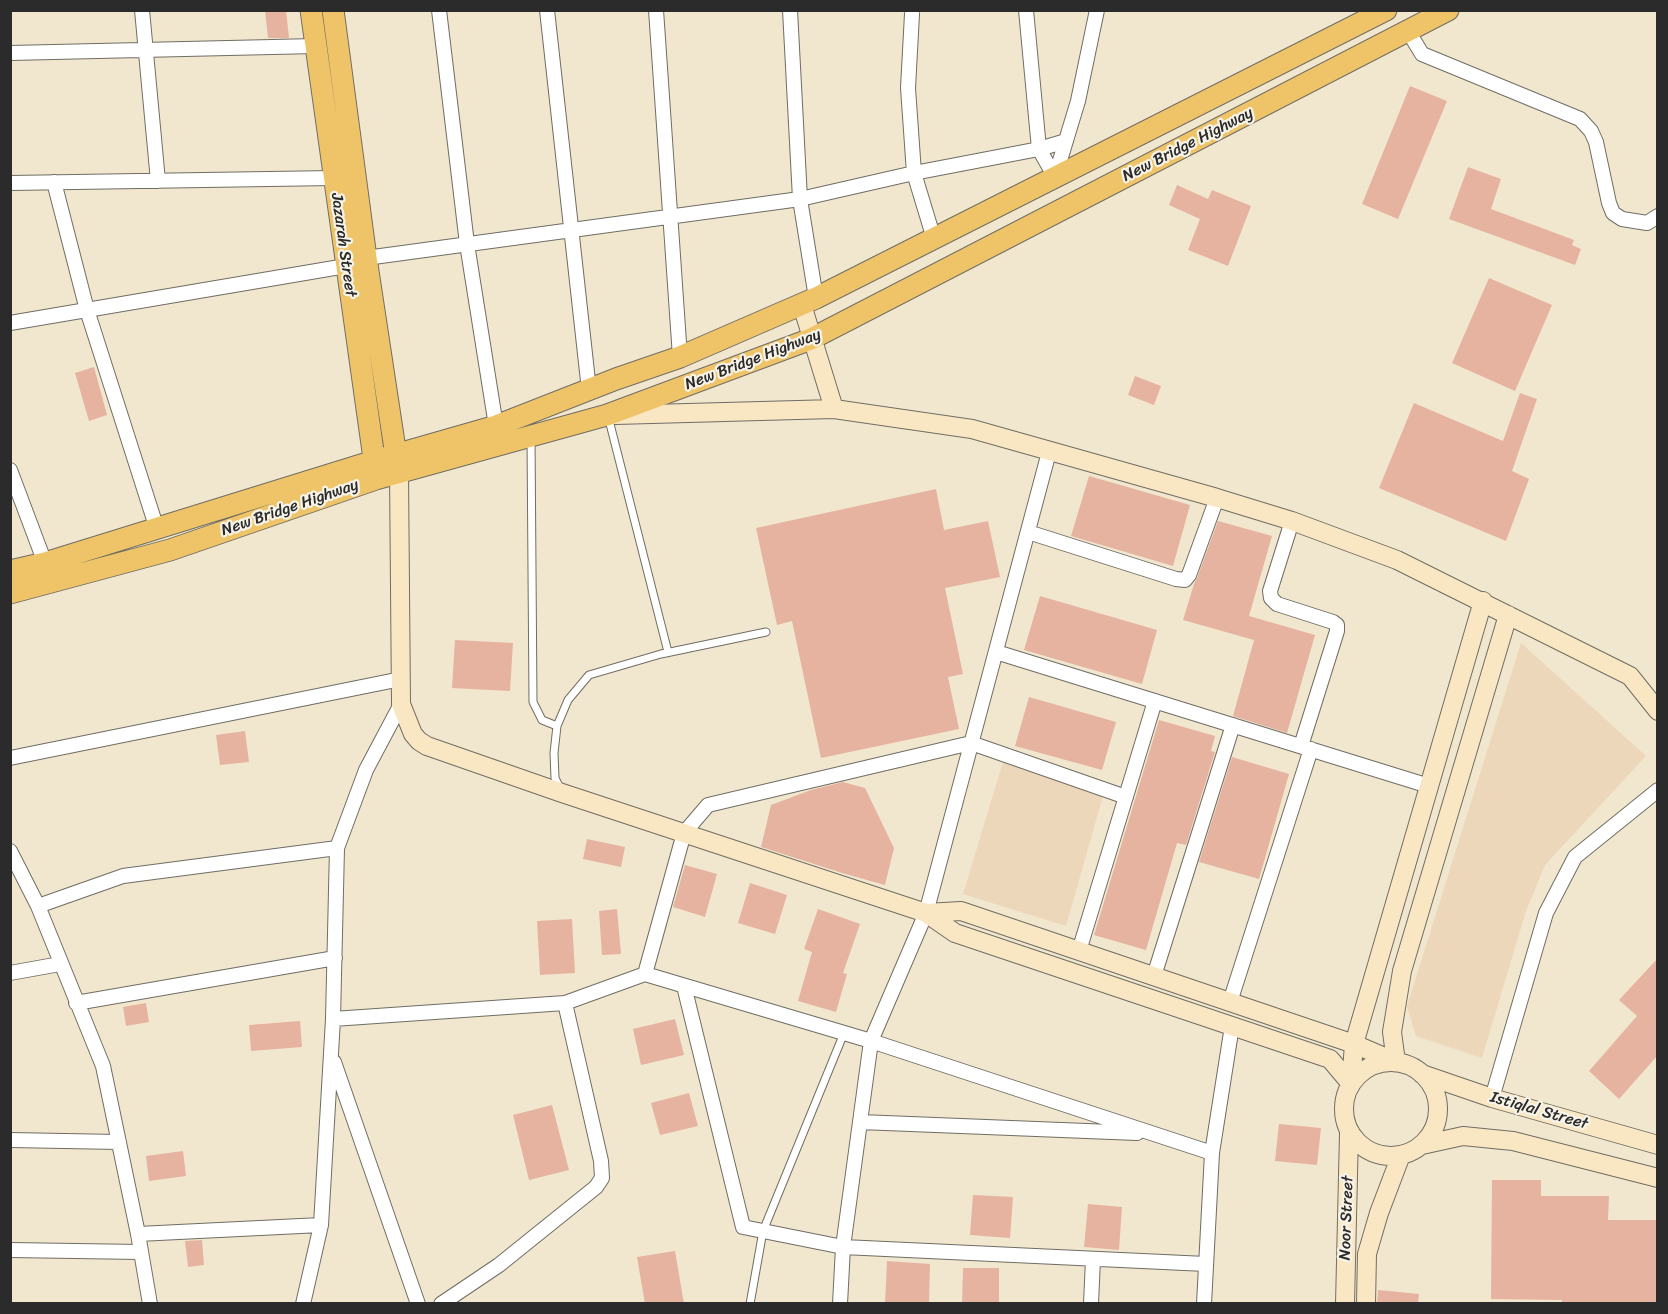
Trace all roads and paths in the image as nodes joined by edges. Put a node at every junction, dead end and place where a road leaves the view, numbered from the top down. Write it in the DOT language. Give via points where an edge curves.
graph roads {
  1 [pos="142,10"];
  2 [pos="311,10"];
  3 [pos="333,10"];
  4 [pos="439,10"];
  5 [pos="547,10"];
  6 [pos="656,10"];
  7 [pos="790,10"];
  8 [pos="1026,10"];
  9 [pos="1097,10"];
  10 [pos="1386,10"];
  11 [pos="1448,10"];
  12 [pos="912,14"];
  13 [pos="1408,31"];
  14 [pos="316,46"];
  15 [pos="146,50"];
  16 [pos="10,53"];
  17 [pos="1066,141"];
  18 [pos="1040,149"];
  19 [pos="914,174"];
  20 [pos="1055,177"];
  21 [pos="334,178"];
  22 [pos="158,181"];
  23 [pos="54,182"];
  24 [pos="10,183"];
  25 [pos="800,199"];
  26 [pos="1658,216"];
  27 [pos="669,218"];
  28 [pos="571,230"];
  29 [pos="934,239"];
  30 [pos="467,244"];
  31 [pos="366,258"];
  32 [pos="346,266"];
  33 [pos="809,301"];
  34 [pos="87,310"];
  35 [pos="10,323"];
  36 [pos="811,339"];
  37 [pos="680,357"];
  38 [pos="589,390"];
  39 [pos="834,409"];
  40 [pos="607,415"];
  41 [pos="496,426"];
  42 [pos="531,435"];
  43 [pos="1049,452"];
  44 [pos="398,464"];
  45 [pos="10,470"];
  46 [pos="375,470"];
  47 [pos="1216,498"];
  48 [pos="1292,521"];
  49 [pos="158,529"];
  50 [pos="1028,532"];
  51 [pos="45,563"];
  52 [pos="10,571"];
  53 [pos="10,592"];
  54 [pos="1483,601"];
  55 [pos="1508,615"];
  56 [pos="766,632"];
  57 [pos="668,652"];
  58 [pos="996,652"];
  59 [pos="401,679"];
  60 [pos="1155,701"];
  61 [pos="401,704"];
  62 [pos="1658,711"];
  63 [pos="1233,725"];
  64 [pos="557,726"];
  65 [pos="971,743"];
  66 [pos="1306,748"];
  67 [pos="10,758"];
  68 [pos="1429,786"];
  69 [pos="1658,790"];
  70 [pos="562,793"];
  71 [pos="1126,797"];
  72 [pos="684,833"];
  73 [pos="337,848"];
  74 [pos="10,851"];
  75 [pos="38,906"];
  76 [pos="926,913"];
  77 [pos="1079,951"];
  78 [pos="335,958"];
  79 [pos="60,964"];
  80 [pos="10,973"];
  81 [pos="645,974"];
  82 [pos="1154,976"];
  83 [pos="684,986"];
  84 [pos="1230,1002"];
  85 [pos="76,1003"];
  86 [pos="565,1003"];
  87 [pos="333,1019"];
  88 [pos="1232,1026"];
  89 [pos="844,1033"];
  90 [pos="871,1041"];
  91 [pos="1354,1044"];
  92 [pos="331,1053"];
  93 [pos="1396,1062"];
  94 [pos="1422,1074"];
  95 [pos="1351,1084"];
  96 [pos="1492,1098"];
  97 [pos="860,1122"];
  98 [pos="1349,1132"];
  99 [pos="1153,1134"];
  100 [pos="10,1140"];
  101 [pos="119,1142"];
  102 [pos="1422,1145"];
  103 [pos="1658,1145"];
  104 [pos="1212,1153"];
  105 [pos="1401,1155"];
  106 [pos="1658,1178"];
  107 [pos="321,1225"];
  108 [pos="763,1231"];
  109 [pos="138,1234"];
  110 [pos="843,1247"];
  111 [pos="10,1250"];
  112 [pos="141,1252"];
  113 [pos="1093,1258"];
  114 [pos="1206,1264"];
  115 [pos="150,1304"];
  116 [pos="303,1304"];
  117 [pos="418,1304"];
  118 [pos="441,1304"];
  119 [pos="750,1304"];
  120 [pos="840,1304"];
  121 [pos="1091,1304"];
  122 [pos="1204,1304"];
  123 [pos="1345,1304"];
  124 [pos="1366,1304"];
  1 -- 15 [label="street"];
  2 -- 14 [label="main road, Jazarah Street"];
  3 -- 31 [label="main road, Jazarah Street"];
  4 -- 30 [label="street"];
  5 -- 28 [label="street"];
  6 -- 27 [label="street"];
  7 -- 25 [label="street"];
  8 -- 18 [label="street"];
  9 -- 17 [label="street"];
  10 -- 20 [label="main road, New Bridge Highway"];
  11 -- 13 [label="main road, New Bridge Highway"];
  12 -- 19 [label="street" via="908,88"];
  13 -- 26 [label="street" via="1422,54 1580,120 1591,130 1596,142 1613,213 1622,219 1647,223"];
  13 -- 36 [label="main road, New Bridge Highway"];
  14 -- 15 [label="street"];
  14 -- 21 [label="main road, Jazarah Street"];
  15 -- 16 [label="street"];
  15 -- 22 [label="street"];
  17 -- 18 [label="street"];
  17 -- 20 [label="street"];
  18 -- 19 [label="street"];
  18 -- 20 [label="street"];
  19 -- 25 [label="street"];
  19 -- 29 [label="street"];
  20 -- 29 [label="main road, New Bridge Highway"];
  21 -- 22 [label="street"];
  21 -- 32 [label="main road, Jazarah Street"];
  22 -- 23 [label="street"];
  23 -- 24 [label="street"];
  23 -- 34 [label="street"];
  25 -- 27 [label="street"];
  25 -- 33 [label="street"];
  27 -- 28 [label="street"];
  27 -- 37 [label="street"];
  28 -- 30 [label="street"];
  28 -- 38 [label="street"];
  29 -- 33 [label="main road, New Bridge Highway"];
  30 -- 31 [label="street"];
  30 -- 41 [label="street"];
  31 -- 44 [label="main road, Jazarah Street"];
  32 -- 34 [label="street"];
  32 -- 46 [label="main road, Jazarah Street"];
  33 -- 36 [label="street"];
  33 -- 37 [label="main road, New Bridge Highway"];
  34 -- 35 [label="street"];
  34 -- 49 [label="street"];
  36 -- 39 [label="street"];
  36 -- 40 [label="main road, New Bridge Highway"];
  37 -- 38 [label="main road, New Bridge Highway"];
  38 -- 41 [label="main road, New Bridge Highway"];
  39 -- 40 [label="street"];
  39 -- 43 [label="street" via="972,429"];
  40 -- 42 [label="main road, New Bridge Highway"];
  40 -- 57 [label="lane"];
  41 -- 44 [label="main road, New Bridge Highway"];
  42 -- 44 [label="main road, New Bridge Highway"];
  42 -- 64 [label="lane" via="533,702 542,720"];
  43 -- 47 [label="street"];
  43 -- 50 [label="street"];
  44 -- 46 [label="main road, New Bridge Highway"];
  44 -- 59 [label="street"];
  45 -- 51 [label="street"];
  46 -- 49 [label="main road, New Bridge Highway"];
  46 -- 53 [label="main road, New Bridge Highway" via="170,550"];
  47 -- 48 [label="street"];
  47 -- 50 [label="street" via="1185,580"];
  48 -- 54 [label="street" via="1397,560"];
  48 -- 66 [label="street" via="1270,598 1277,604 1333,622 1337,632"];
  49 -- 51 [label="main road, New Bridge Highway"];
  50 -- 58 [label="street"];
  51 -- 52 [label="main road, New Bridge Highway"];
  54 -- 55 [label="street"];
  54 -- 68 [label="street"];
  55 -- 62 [label="street" via="1630,676"];
  55 -- 93 [label="street" via="1402,970 1392,1032"];
  56 -- 57 [label="lane"];
  57 -- 64 [label="lane" via="589,675 568,700"];
  58 -- 60 [label="street"];
  58 -- 65 [label="street"];
  59 -- 61 [label="street"];
  59 -- 67 [label="street"];
  60 -- 63 [label="street"];
  60 -- 71 [label="street"];
  61 -- 70 [label="street" via="413,734 427,746"];
  61 -- 73 [label="street" via="366,770"];
  63 -- 66 [label="street"];
  63 -- 82 [label="street"];
  64 -- 70 [label="lane" via="555,778"];
  65 -- 71 [label="street"];
  65 -- 72 [label="street" via="708,805"];
  65 -- 76 [label="street"];
  66 -- 68 [label="street"];
  66 -- 84 [label="street"];
  68 -- 91 [label="street"];
  69 -- 96 [label="street" via="1575,857 1546,913"];
  70 -- 72 [label="street"];
  71 -- 77 [label="street"];
  72 -- 76 [label="street"];
  72 -- 81 [label="street"];
  73 -- 75 [label="street" via="123,876"];
  73 -- 78 [label="street"];
  74 -- 75 [label="street"];
  75 -- 79 [label="street"];
  76 -- 77 [label="street" via="961,911"];
  76 -- 88 [label="street" via="955,933"];
  76 -- 90 [label="street"];
  77 -- 82 [label="street"];
  78 -- 85 [label="street"];
  78 -- 87 [label="street"];
  79 -- 80 [label="street"];
  79 -- 85 [label="street"];
  81 -- 83 [label="street"];
  81 -- 86 [label="street"];
  82 -- 84 [label="street"];
  83 -- 89 [label="street"];
  83 -- 108 [label="street" via="744,1227"];
  84 -- 91 [label="street"];
  85 -- 101 [label="street" via="103,1066"];
  86 -- 87 [label="street"];
  86 -- 118 [label="street" via="602,1178 596,1187 499,1265"];
  87 -- 92 [label="street"];
  88 -- 95 [label="street" via="1330,1059"];
  88 -- 104 [label="street"];
  89 -- 90 [label="street"];
  89 -- 108 [label="lane"];
  90 -- 97 [label="street"];
  90 -- 99 [label="street"];
  91 -- 93 [label="street"];
  91 -- 95 [label="street"];
  92 -- 107 [label="street"];
  92 -- 117 [label="street"];
  93 -- 94 [label="street"];
  93 -- 95 [label="street" via="1370,1067"];
  94 -- 96 [label="street, Istiqlal Street"];
  94 -- 102 [label="street" via="1432,1086 1437,1118"];
  95 -- 98 [label="street" via="1344,1108"];
  96 -- 103 [label="street, Istiqlal Street"];
  97 -- 99 [label="street"];
  97 -- 110 [label="street"];
  98 -- 105 [label="street" via="1372,1153"];
  98 -- 123 [label="street, Noor Street"];
  99 -- 104 [label="street"];
  100 -- 101 [label="street"];
  101 -- 109 [label="street"];
  102 -- 105 [label="street"];
  102 -- 106 [label="street, Istiqlal Street" via="1463,1136 1513,1141"];
  104 -- 114 [label="street"];
  105 -- 124 [label="street, Noor Street" via="1367,1254"];
  107 -- 109 [label="street"];
  107 -- 116 [label="street"];
  108 -- 110 [label="street"];
  108 -- 119 [label="lane"];
  109 -- 112 [label="street"];
  110 -- 113 [label="street"];
  110 -- 120 [label="street"];
  111 -- 112 [label="street"];
  112 -- 115 [label="street"];
  113 -- 114 [label="street"];
  113 -- 121 [label="street"];
  114 -- 122 [label="street"];
}
